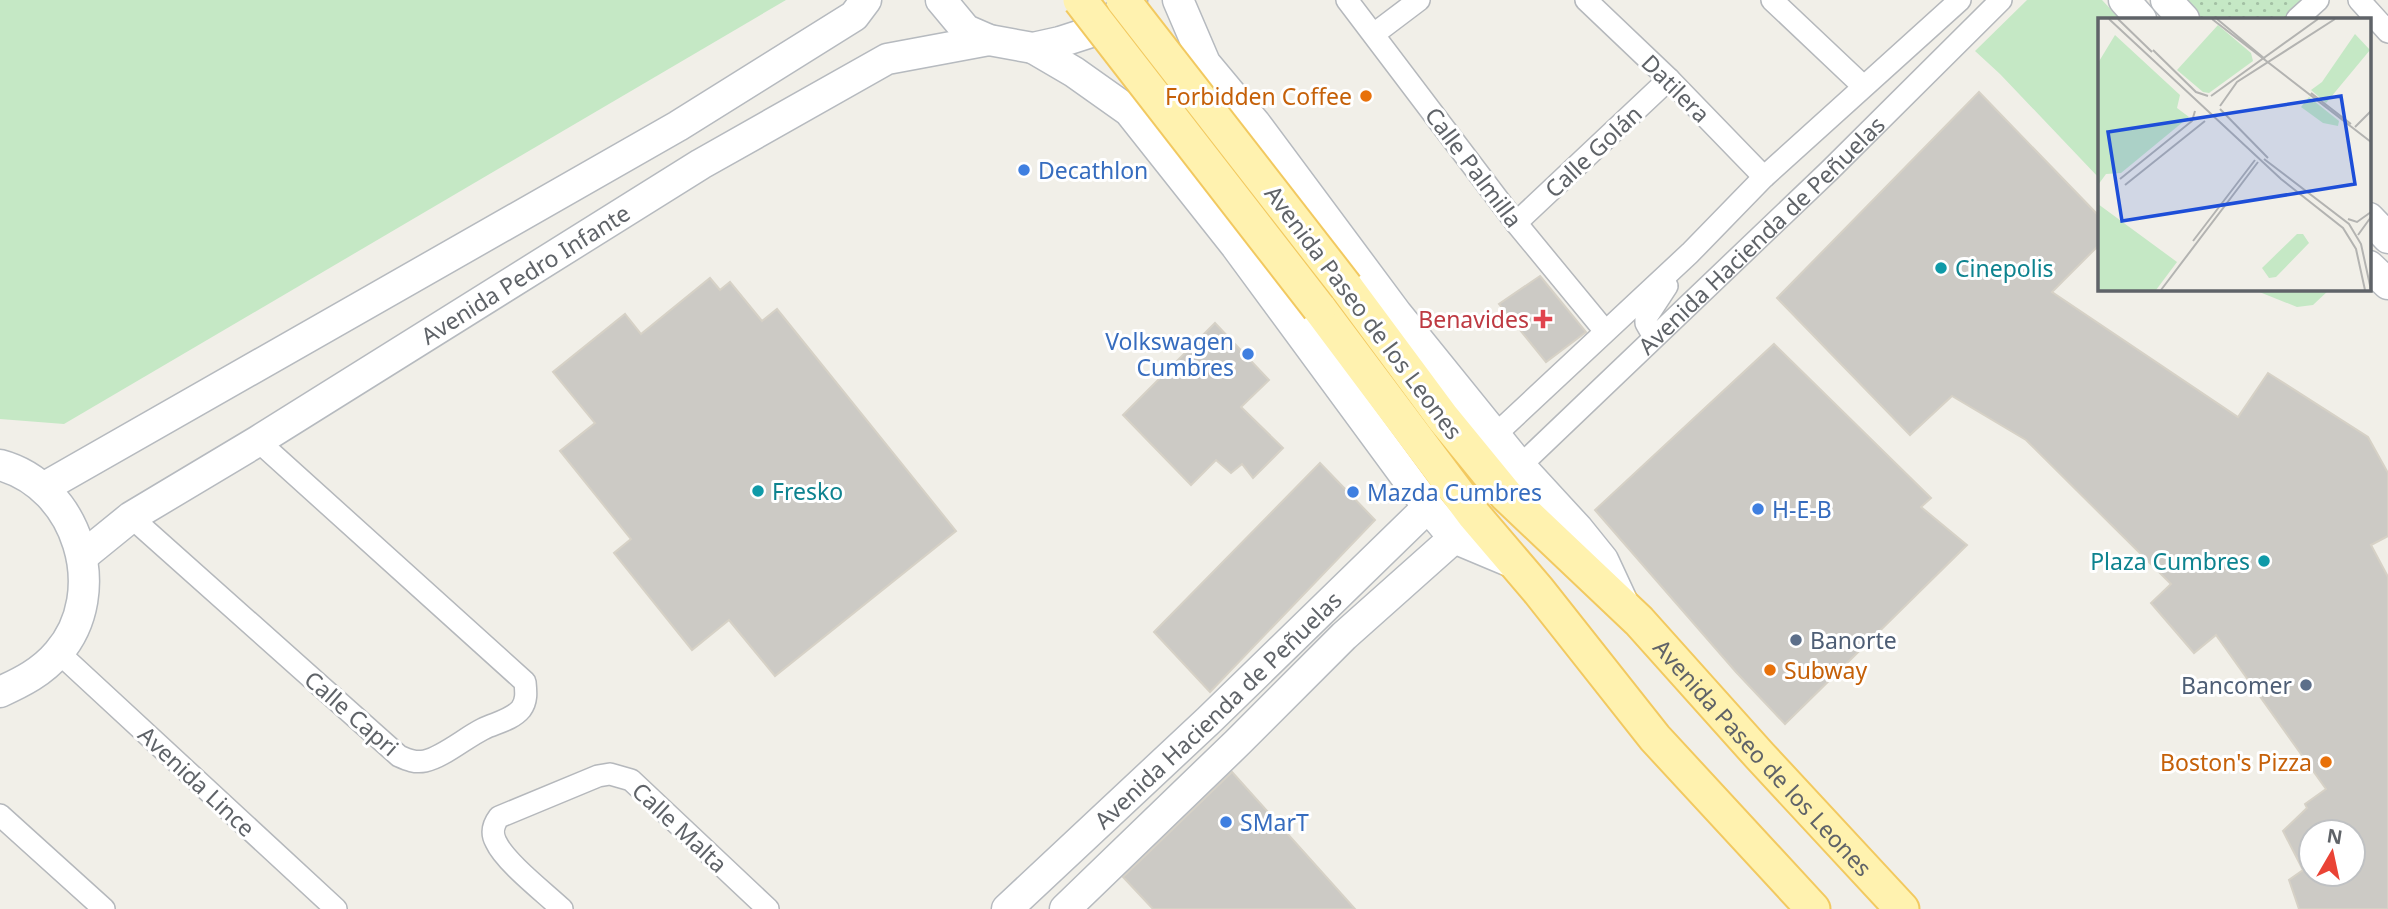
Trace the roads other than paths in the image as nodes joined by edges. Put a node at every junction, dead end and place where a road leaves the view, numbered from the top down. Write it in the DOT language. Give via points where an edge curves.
graph roads {
  1 [pos="866,0"];
  2 [pos="941,0"];
  3 [pos="1080,0"];
  4 [pos="1123,0"];
  5 [pos="1132,0"];
  6 [pos="1178,0"];
  7 [pos="1347,0"];
  8 [pos="1419,0"];
  9 [pos="1586,0"];
  10 [pos="1772,0"];
  11 [pos="2001,0"];
  12 [pos="2124,0"];
  13 [pos="2166,0"];
  14 [pos="2318,0"];
  15 [pos="2359,0"];
  16 [pos="1955,2"];
  17 [pos="2140,18"];
  18 [pos="2182,18"];
  19 [pos="2298,18"];
  20 [pos="2388,32"];
  21 [pos="1374,34"];
  22 [pos="989,40"];
  23 [pos="1033,48"];
  24 [pos="1205,63"];
  25 [pos="1669,79"];
  26 [pos="1863,86"];
  27 [pos="1129,111"];
  28 [pos="1764,177"];
  29 [pos="2370,219"];
  30 [pos="1517,223"];
  31 [pos="2388,238"];
  32 [pos="1690,253"];
  33 [pos="2370,267"];
  34 [pos="2388,284"];
  35 [pos="1605,331"];
  36 [pos="1654,337"];
  37 [pos="1495,435"];
  38 [pos="258,441"];
  39 [pos="0,466"];
  40 [pos="1520,466"];
  41 [pos="43,488"];
  42 [pos="1428,507"];
  43 [pos="131,517"];
  44 [pos="1454,538"];
  45 [pos="83,555"];
  46 [pos="1516,564"];
  47 [pos="1624,606"];
  48 [pos="58,652"];
  49 [pos="0,692"];
  50 [pos="0,815"];
  51 [pos="104,909"];
  52 [pos="336,909"];
  53 [pos="562,909"];
  54 [pos="768,909"];
  55 [pos="1007,909"];
  56 [pos="1065,909"];
  57 [pos="1814,909"];
  58 [pos="1902,909"];
  1 -- 41 [label="street, Avenida Pedro Infante" via="854,16 678,126"];
  2 -- 22 [label="street" via="966,30"];
  3 -- 46 [label="main road, Avenida Paseo de los Leones, bridge"];
  4 -- 47 [label="main road, Avenida Paseo de los Leones, bridge" via="1506,495"];
  5 -- 23 [label="street" via="1094,31"];
  6 -- 24 [label="street, Avenida Paseo de los Leones"];
  7 -- 21 [label="street, Calle Palmilla"];
  8 -- 21 [label="street"];
  9 -- 25 [label="street, Datilera"];
  10 -- 26 [label="street"];
  11 -- 36 [label="street, Avenida Hacienda de Peñuelas"];
  12 -- 17 [label="street"];
  13 -- 18 [label="street"];
  14 -- 19 [label="street"];
  15 -- 20 [label="street"];
  16 -- 26 [label="street, Avenida Hacienda de Peñuelas"];
  21 -- 30 [label="street, Calle Palmilla"];
  22 -- 23 [label="street"];
  22 -- 38 [label="street, Avenida Pedro Infante" via="887,59 701,164"];
  23 -- 27 [label="street, Avenida Paseo de los Leones"];
  24 -- 27 [label="street" via="1181,61 1158,68 1146,78"];
  24 -- 37 [label="street, Avenida Paseo de los Leones"];
  25 -- 28 [label="street, Datilera"];
  25 -- 30 [label="street, Calle Golán"];
  26 -- 28 [label="street, Avenida Hacienda de Peñuelas"];
  27 -- 42 [label="street, Avenida Paseo de los Leones" via="1236,246"];
  28 -- 32 [label="street, Avenida Hacienda de Peñuelas"];
  29 -- 31 [label="street"];
  30 -- 35 [label="street, Calle Palmilla"];
  32 -- 35 [label="street, Avenida Hacienda de Peñuelas"];
  32 -- 36 [label="street" via="1646,318"];
  33 -- 34 [label="street"];
  35 -- 37 [label="street, Avenida Hacienda de Peñuelas"];
  36 -- 40 [label="street, Avenida Hacienda de Peñuelas"];
  37 -- 40 [label="street, Avenida Paseo de los Leones"];
  38 -- 43 [label="street, Avenida Pedro Infante"];
  38 -- 43 [label="street, Calle Capri" via="525,682 526,698 515,715 431,759 410,761 399,756"];
  39 -- 41 [label="street"];
  40 -- 47 [label="street, Avenida Paseo de los Leones" via="1603,561"];
  41 -- 45 [label="street" via="68,518"];
  42 -- 44 [label="street, Avenida Paseo de los Leones"];
  42 -- 55 [label="street, Avenida Hacienda de Peñuelas"];
  43 -- 45 [label="street, Avenida Pedro Infante"];
  44 -- 46 [label="street, Avenida Paseo de los Leones"];
  44 -- 56 [label="street, Avenida Hacienda de Peñuelas" via="1344,636"];
  45 -- 48 [label="street" via="84,590 76,623"];
  46 -- 57 [label="main road, Avenida Paseo de los Leones" via="1655,738"];
  47 -- 58 [label="main road, Avenida Paseo de los Leones"];
  48 -- 49 [label="street" via="32,676"];
  48 -- 52 [label="street, Avenida Lince"];
  50 -- 51 [label="street"];
  53 -- 54 [label="street, Calle Malta" via="503,853 495,842 495,822 610,774 631,780"];
}
